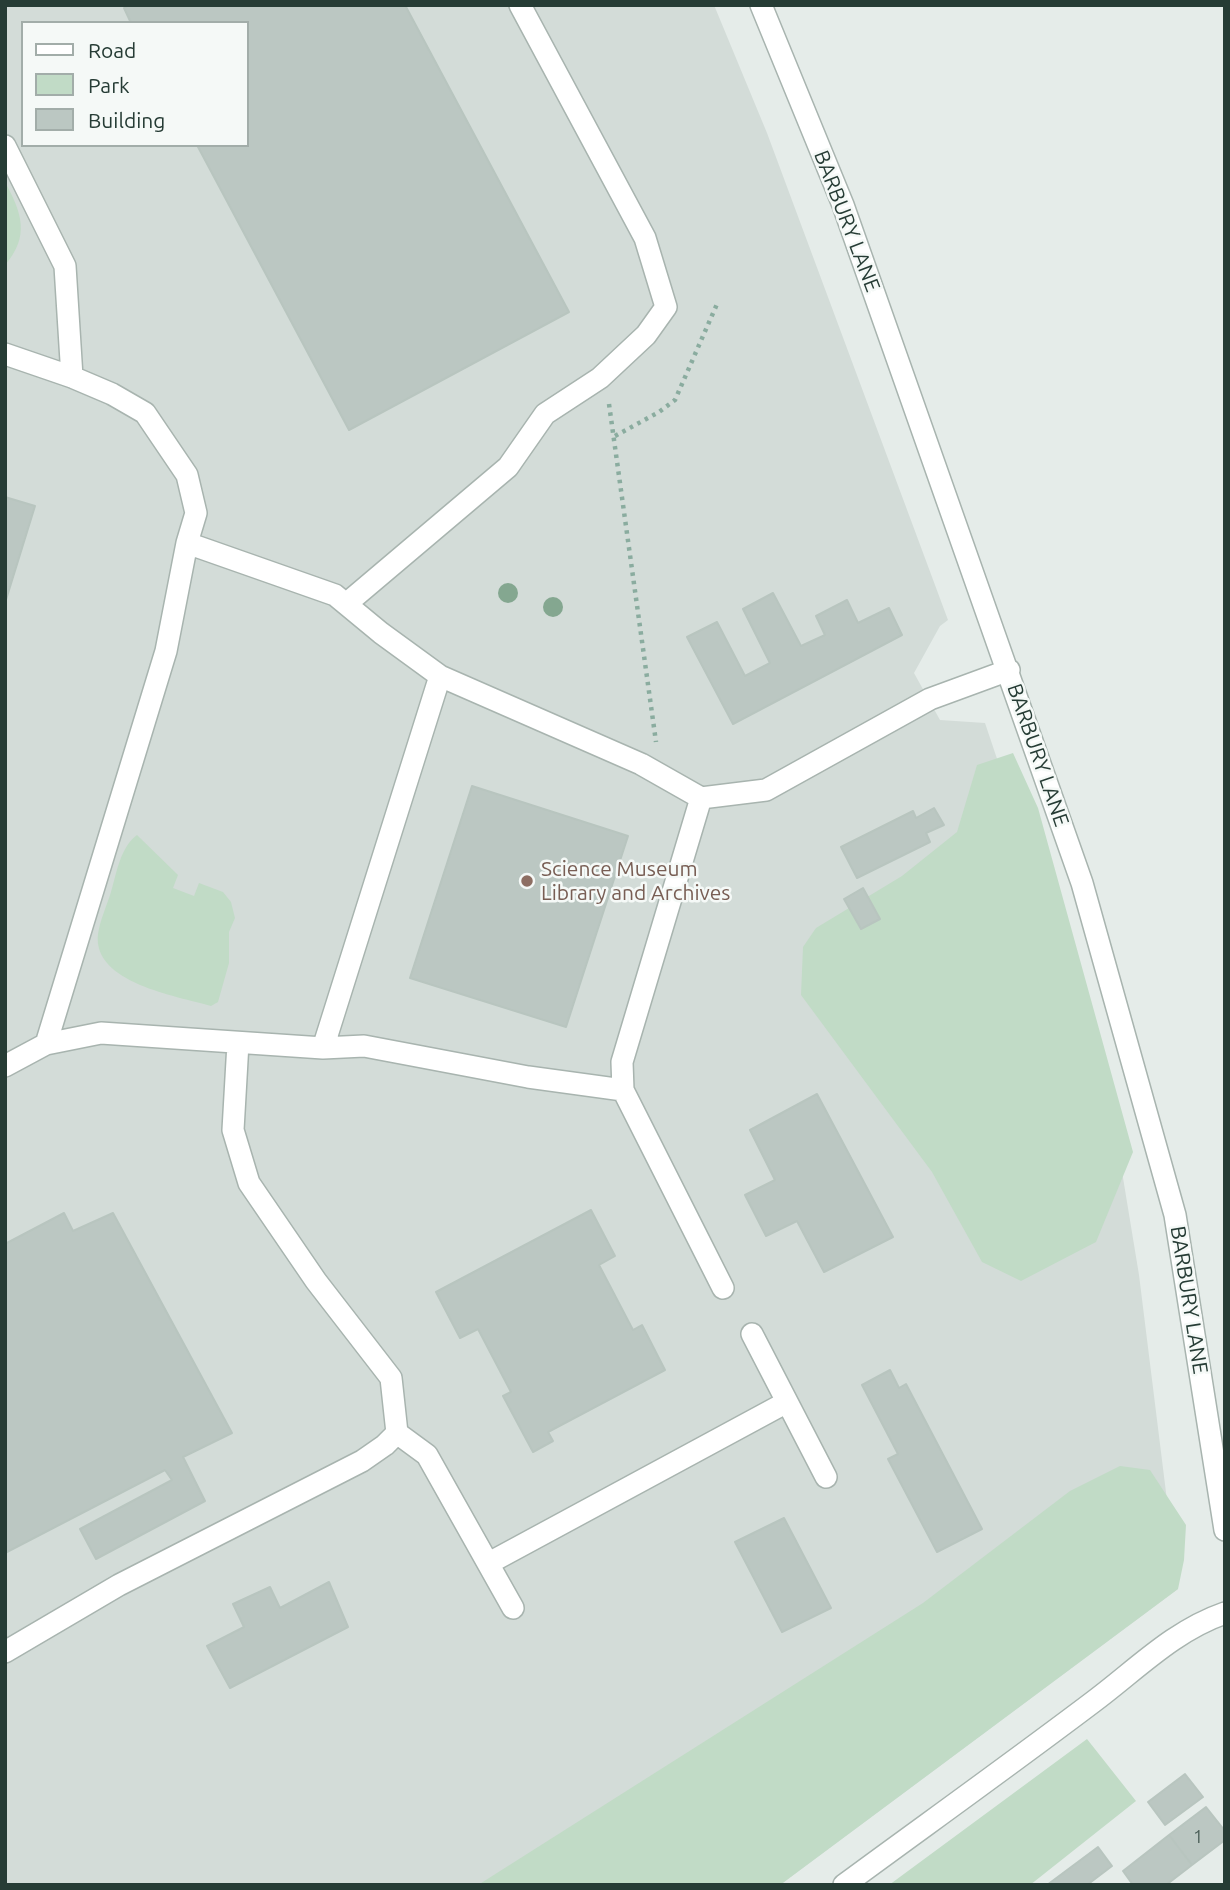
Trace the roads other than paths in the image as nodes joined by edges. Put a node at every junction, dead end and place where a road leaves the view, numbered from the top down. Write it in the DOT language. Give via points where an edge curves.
graph roads {
  1 [pos="520,5"];
  2 [pos="761,5"];
  3 [pos="5,146"];
  4 [pos="5,354"];
  5 [pos="72,377"];
  6 [pos="187,543"];
  7 [pos="346,604"];
  8 [pos="1009,670"];
  9 [pos="440,676"];
  10 [pos="701,798"];
  11 [pos="238,1042"];
  12 [pos="46,1044"];
  13 [pos="323,1048"];
  14 [pos="5,1066"];
  15 [pos="622,1090"];
  16 [pos="723,1288"];
  17 [pos="752,1334"];
  18 [pos="787,1402"];
  19 [pos="397,1433"];
  20 [pos="826,1477"];
  21 [pos="1225,1530"];
  22 [pos="489,1563"];
  23 [pos="513,1608"];
  24 [pos="1225,1613"];
  25 [pos="5,1653"];
  26 [pos="844,1885"];
  1 -- 7 [label="street" via="645,238 666,307 646,335 600,378 545,414 508,467"];
  2 -- 8 [label="street, BARBURY LANE" via="844,205"];
  3 -- 5 [label="street" via="65,266"];
  4 -- 5 [label="street"];
  5 -- 6 [label="street" via="145,413 187,475 196,513"];
  6 -- 7 [label="street" via="335,595"];
  6 -- 12 [label="street" via="166,651"];
  7 -- 9 [label="street"];
  8 -- 10 [label="street" via="930,699 766,790"];
  8 -- 21 [label="street, BARBURY LANE" via="1082,883 1175,1215"];
  9 -- 10 [label="street" via="652,770"];
  9 -- 13 [label="street"];
  10 -- 15 [label="street" via="622,1062"];
  11 -- 12 [label="street" via="101,1033"];
  11 -- 13 [label="street"];
  11 -- 19 [label="street" via="233,1130 249,1183 316,1281 391,1378"];
  12 -- 14 [label="street"];
  13 -- 15 [label="street" via="364,1046"];
  15 -- 16 [label="street"];
  17 -- 18 [label="street"];
  18 -- 20 [label="street"];
  18 -- 22 [label="street"];
  19 -- 22 [label="street" via="427,1455"];
  19 -- 25 [label="street" via="362,1461 119,1585"];
  22 -- 23 [label="street"];
  24 -- 26 [label="street" via="1201,1622 1158,1650"];
}
